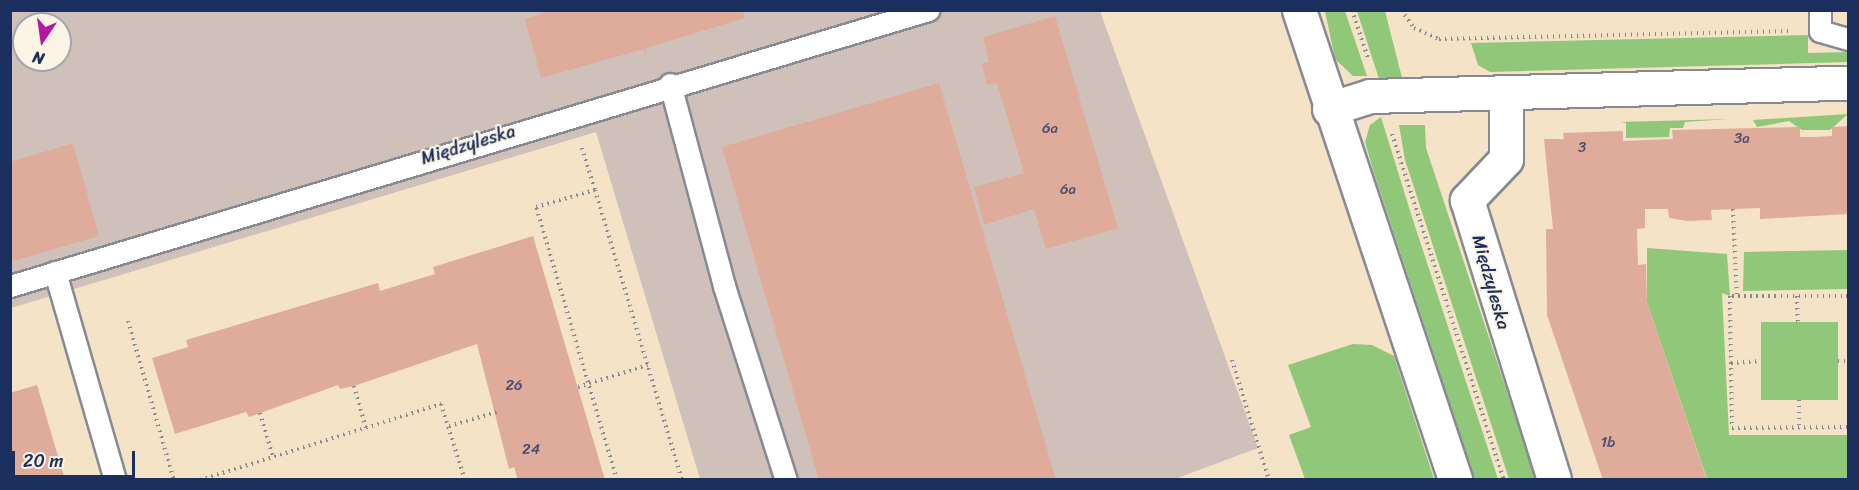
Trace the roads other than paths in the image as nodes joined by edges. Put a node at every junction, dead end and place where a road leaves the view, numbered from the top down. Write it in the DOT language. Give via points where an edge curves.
graph roads {
  1 [pos="928,10"];
  2 [pos="1299,10"];
  3 [pos="1820,21"];
  4 [pos="1848,39"];
  5 [pos="1848,83"];
  6 [pos="670,84"];
  7 [pos="1506,93"];
  8 [pos="1329,110"];
  9 [pos="55,272"];
  10 [pos="10,286"];
  11 [pos="115,480"];
  12 [pos="786,480"];
  13 [pos="1455,480"];
  14 [pos="1554,480"];
  1 -- 6 [label="lane, Międzyleska"];
  2 -- 8 [label="street"];
  3 -- 4 [label="lane"];
  5 -- 7 [label="street"];
  6 -- 9 [label="lane, Międzyleska"];
  6 -- 12 [label="lane" via="724,286"];
  7 -- 8 [label="street" via="1380,96"];
  7 -- 14 [label="street, Międzyleska" via="1506,159 1467,200"];
  8 -- 13 [label="street"];
  9 -- 10 [label="lane, Międzyleska"];
  9 -- 11 [label="lane"];
}
